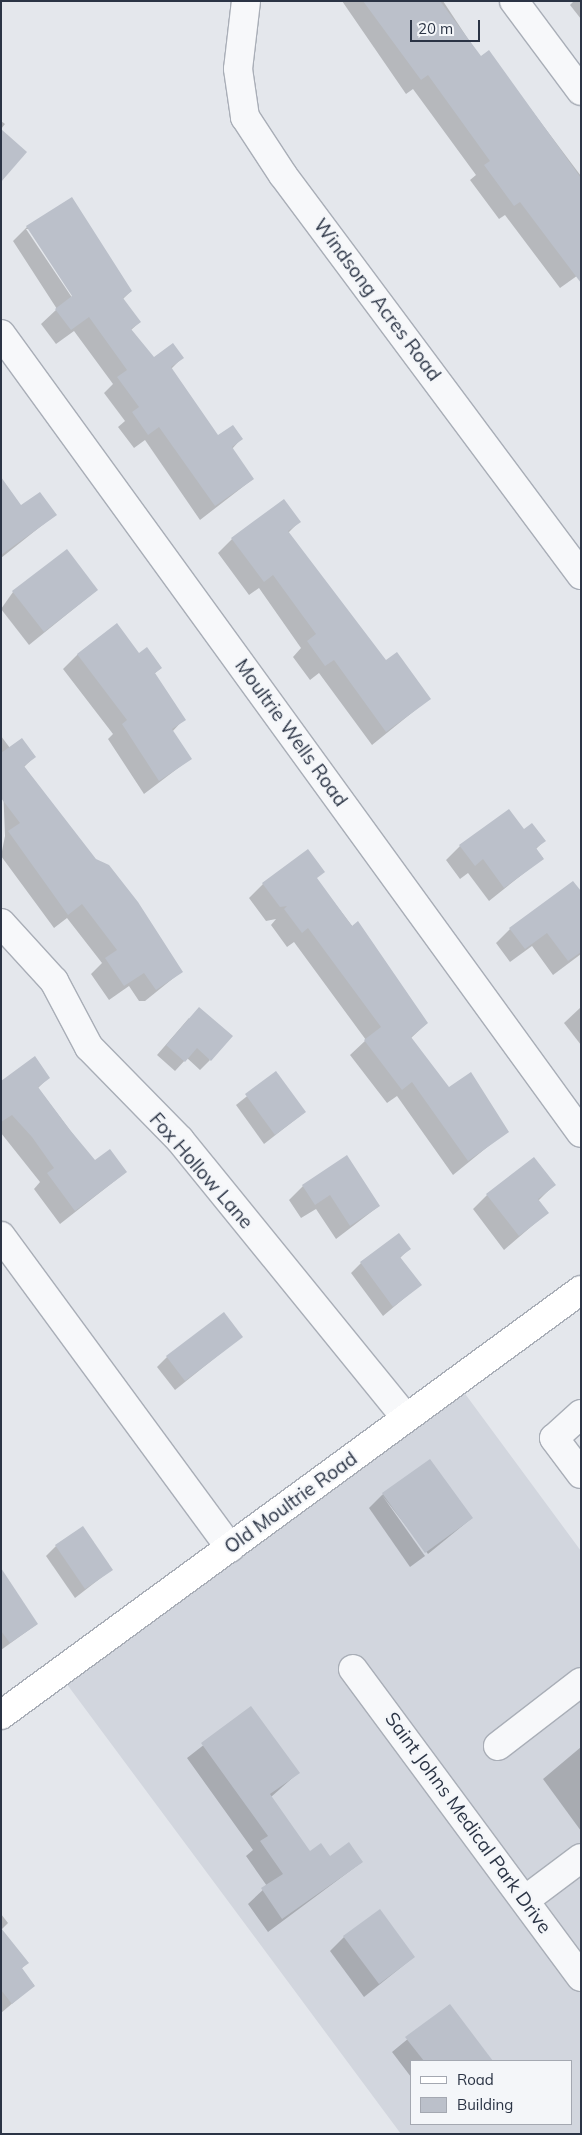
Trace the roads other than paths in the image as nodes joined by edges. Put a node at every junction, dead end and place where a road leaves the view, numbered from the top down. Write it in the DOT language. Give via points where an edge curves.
graph roads {
  1 [pos="246,1"];
  2 [pos="514,1"];
  3 [pos="581,91"];
  4 [pos="1,334"];
  5 [pos="581,575"];
  6 [pos="1,924"];
  7 [pos="581,1133"];
  8 [pos="1,1236"];
  9 [pos="581,1290"];
  10 [pos="581,1414"];
  11 [pos="406,1418"];
  12 [pos="581,1474"];
  13 [pos="230,1548"];
  14 [pos="353,1669"];
  15 [pos="581,1682"];
  16 [pos="1,1715"];
  17 [pos="498,1746"];
  18 [pos="581,1858"];
  19 [pos="525,1900"];
  20 [pos="581,1977"];
  1 -- 5 [label="street, Windsong Acres Road" via="238,69 246,117 283,175"];
  2 -- 3 [label="street"];
  4 -- 7 [label="street, Moultrie Wells Road"];
  6 -- 11 [label="street, Fox Hollow Lane" via="54,981 89,1047 180,1140"];
  8 -- 13 [label="street"];
  9 -- 11 [label="main road, Old Moultrie Road"];
  10 -- 12 [label="street" via="554,1438"];
  11 -- 13 [label="main road, Old Moultrie Road"];
  13 -- 16 [label="main road, Old Moultrie Road"];
  14 -- 19 [label="street, Saint Johns Medical Park Drive"];
  15 -- 17 [label="street"];
  18 -- 19 [label="street"];
  19 -- 20 [label="street, Saint Johns Medical Park Drive"];
}
